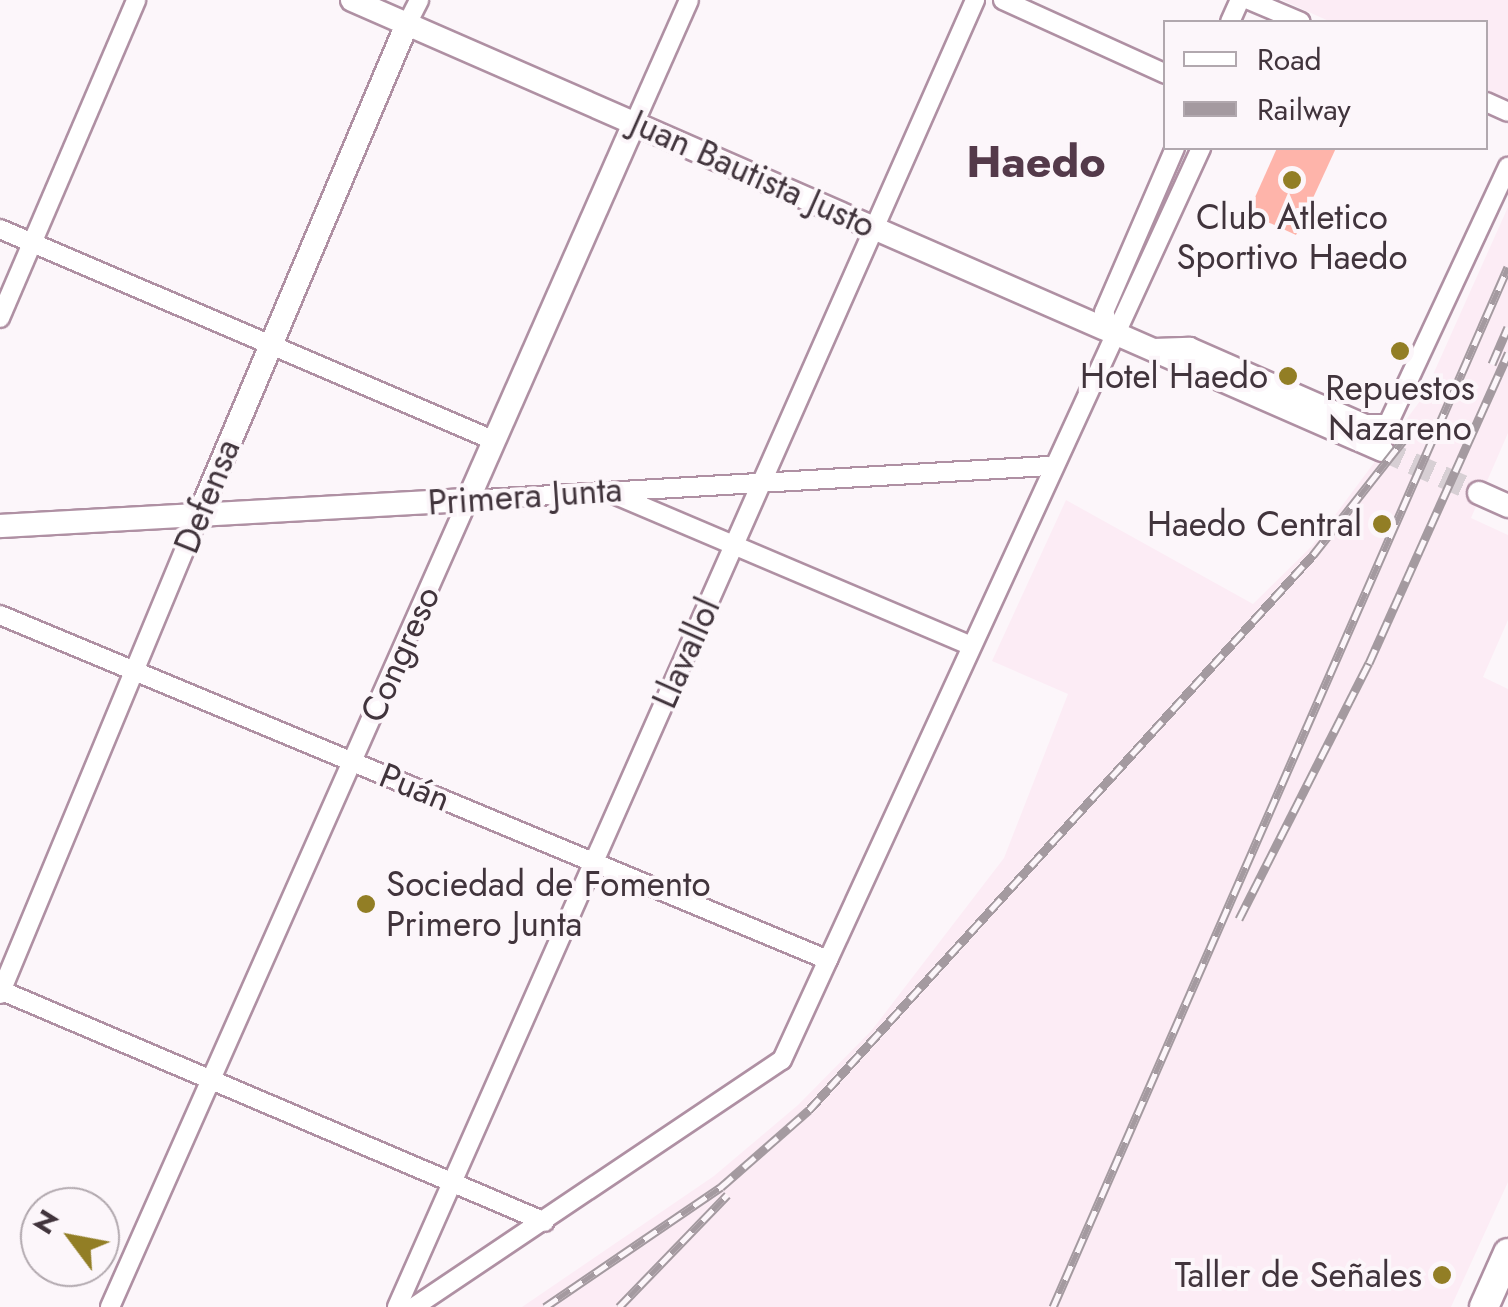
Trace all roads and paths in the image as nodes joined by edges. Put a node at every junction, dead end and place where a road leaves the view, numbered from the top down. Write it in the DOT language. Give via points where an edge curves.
graph roads {
  1 [pos="136,0"];
  2 [pos="352,0"];
  3 [pos="419,0"];
  4 [pos="690,0"];
  5 [pos="975,0"];
  6 [pos="1003,0"];
  7 [pos="1258,7"];
  8 [pos="1295,20"];
  9 [pos="406,24"];
  10 [pos="1163,73"];
  11 [pos="634,122"];
  12 [pos="1174,150"];
  13 [pos="1199,150"];
  14 [pos="1508,167"];
  15 [pos="874,227"];
  16 [pos="0,229"];
  17 [pos="31,242"];
  18 [pos="0,318"];
  19 [pos="1110,330"];
  20 [pos="269,345"];
  21 [pos="1154,348"];
  22 [pos="1380,438"];
  23 [pos="495,441"];
  24 [pos="1049,466"];
  25 [pos="763,480"];
  26 [pos="606,491"];
  27 [pos="1478,493"];
  28 [pos="468,500"];
  29 [pos="1508,506"];
  30 [pos="199,515"];
  31 [pos="0,526"];
  32 [pos="734,546"];
  33 [pos="0,615"];
  34 [pos="969,646"];
  35 [pos="138,670"];
  36 [pos="352,761"];
  37 [pos="593,860"];
  38 [pos="828,960"];
  39 [pos="0,992"];
  40 [pos="214,1078"];
  41 [pos="453,1182"];
  42 [pos="545,1222"];
  43 [pos="1508,1252"];
  44 [pos="110,1307"];
  45 [pos="397,1307"];
  46 [pos="414,1307"];
  47 [pos="1484,1307"];
  1 -- 17 [label="street"];
  2 -- 9 [label="street, Juan Bautista Justo"];
  3 -- 9 [label="street, Defensa"];
  4 -- 11 [label="street, Congreso"];
  5 -- 15 [label="street, Llavallol"];
  6 -- 10 [label="street"];
  7 -- 8 [label="street"];
  9 -- 11 [label="street, Juan Bautista Justo"];
  9 -- 20 [label="street, Defensa"];
  11 -- 15 [label="street, Juan Bautista Justo"];
  11 -- 23 [label="street, Congreso"];
  12 -- 19 [label="street" via="1104,312"];
  13 -- 19 [label="street" via="1126,321"];
  14 -- 22 [label="street" via="1396,417"];
  15 -- 19 [label="street, Juan Bautista Justo"];
  15 -- 25 [label="street, Llavallol"];
  16 -- 17 [label="street"];
  17 -- 18 [label="street"];
  17 -- 20 [label="street"];
  19 -- 21 [label="street, Juan Bautista Justo"];
  19 -- 24 [label="street"];
  20 -- 23 [label="street"];
  20 -- 30 [label="street, Defensa"];
  21 -- 22 [label="street, Juan Bautista Justo"];
  21 -- 22 [label="street, Juan Bautista Justo" via="1190,347"];
  23 -- 28 [label="street, Congreso"];
  24 -- 25 [label="street, Primera Junta"];
  24 -- 34 [label="street"];
  25 -- 26 [label="street, Primera Junta"];
  25 -- 32 [label="street, Llavallol"];
  26 -- 28 [label="street, Primera Junta"];
  26 -- 32 [label="street"];
  27 -- 29 [label="street"];
  28 -- 30 [label="street, Primera Junta"];
  28 -- 36 [label="street, Congreso"];
  30 -- 31 [label="street, Primera Junta"];
  30 -- 35 [label="street, Defensa"];
  32 -- 34 [label="street"];
  32 -- 37 [label="street, Llavallol"];
  33 -- 35 [label="street, Puán"];
  34 -- 38 [label="street"];
  35 -- 36 [label="street, Puán"];
  35 -- 39 [label="street, Defensa"];
  36 -- 37 [label="street, Puán"];
  36 -- 40 [label="street, Congreso"];
  37 -- 38 [label="street, Puán"];
  37 -- 41 [label="street, Llavallol"];
  38 -- 42 [label="street" via="782,1060"];
  39 -- 40 [label="street"];
  40 -- 41 [label="street"];
  40 -- 44 [label="street, Congreso"];
  41 -- 42 [label="street"];
  41 -- 45 [label="street, Llavallol"];
  42 -- 46 [label="street"];
  43 -- 47 [label="main road"];
}
